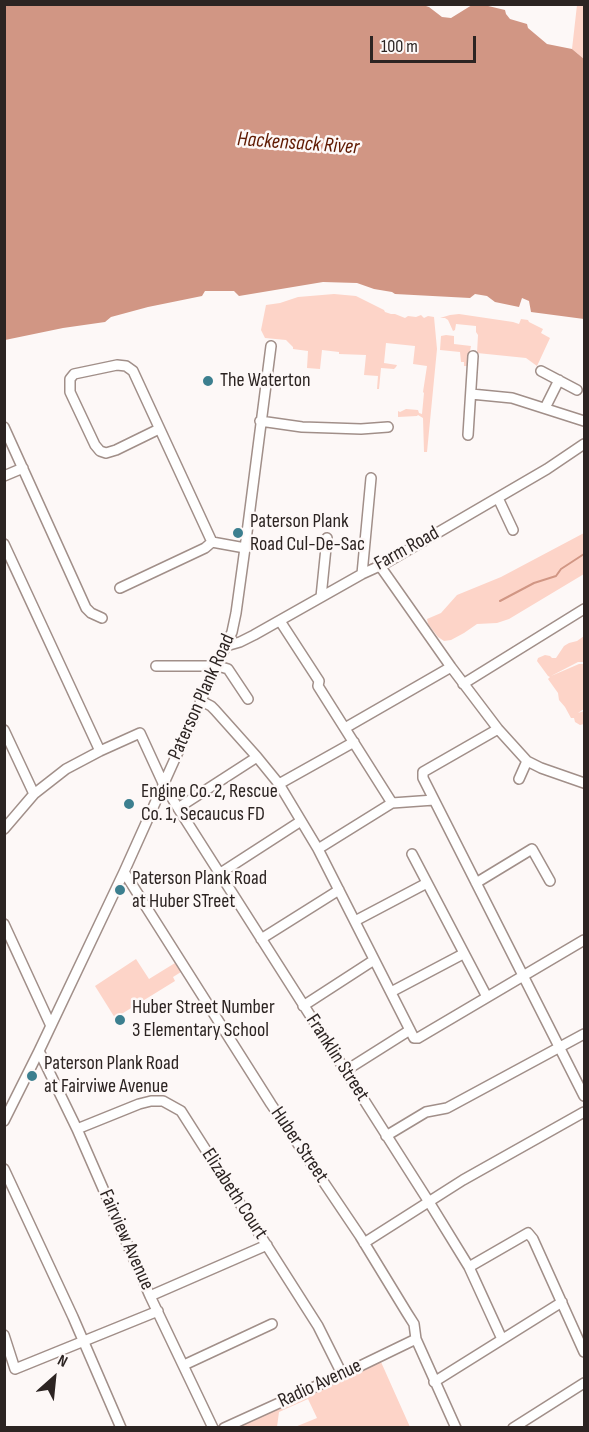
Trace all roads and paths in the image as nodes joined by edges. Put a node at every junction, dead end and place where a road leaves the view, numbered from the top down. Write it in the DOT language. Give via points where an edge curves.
graph roads {
  1 [pos="271,346"];
  2 [pos="473,356"];
  3 [pos="541,371"];
  4 [pos="559,380"];
  5 [pos="577,390"];
  6 [pos="471,394"];
  7 [pos="545,408"];
  8 [pos="260,421"];
  9 [pos="585,421"];
  10 [pos="4,427"];
  11 [pos="388,427"];
  12 [pos="159,429"];
  13 [pos="468,435"];
  14 [pos="585,444"];
  15 [pos="23,468"];
  16 [pos="4,476"];
  17 [pos="371,478"];
  18 [pos="498,498"];
  19 [pos="513,530"];
  20 [pos="327,538"];
  21 [pos="212,542"];
  22 [pos="4,543"];
  23 [pos="245,548"];
  24 [pos="380,566"];
  25 [pos="362,574"];
  26 [pos="120,588"];
  27 [pos="321,597"];
  28 [pos="585,609"];
  29 [pos="102,618"];
  30 [pos="280,621"];
  31 [pos="226,646"];
  32 [pos="156,666"];
  33 [pos="218,666"];
  34 [pos="451,667"];
  35 [pos="464,684"];
  36 [pos="248,699"];
  37 [pos="201,701"];
  38 [pos="345,728"];
  39 [pos="498,729"];
  40 [pos="4,730"];
  41 [pos="354,742"];
  42 [pos="100,751"];
  43 [pos="257,757"];
  44 [pos="527,760"];
  45 [pos="519,779"];
  46 [pos="163,783"];
  47 [pos="585,783"];
  48 [pos="279,784"];
  49 [pos="34,794"];
  50 [pos="434,800"];
  51 [pos="392,803"];
  52 [pos="178,808"];
  53 [pos="301,821"];
  54 [pos="4,829"];
  55 [pos="318,849"];
  56 [pos="412,854"];
  57 [pos="124,872"];
  58 [pos="219,874"];
  59 [pos="550,881"];
  60 [pos="476,883"];
  61 [pos="427,884"];
  62 [pos="339,890"];
  63 [pos="355,921"];
  64 [pos="4,924"];
  65 [pos="261,939"];
  66 [pos="585,940"];
  67 [pos="463,954"];
  68 [pos="374,960"];
  69 [pos="524,975"];
  70 [pos="391,992"];
  71 [pos="486,997"];
  72 [pos="303,1006"];
  73 [pos="51,1026"];
  74 [pos="410,1030"];
  75 [pos="585,1034"];
  76 [pos="560,1046"];
  77 [pos="39,1051"];
  78 [pos="345,1071"];
  79 [pos="585,1096"];
  80 [pos="585,1112"];
  81 [pos="4,1121"];
  82 [pos="77,1129"];
  83 [pos="386,1136"];
  84 [pos="4,1168"];
  85 [pos="429,1202"];
  86 [pos="364,1244"];
  87 [pos="267,1245"];
  88 [pos="469,1268"];
  89 [pos="150,1296"];
  90 [pos="562,1302"];
  91 [pos="158,1311"];
  92 [pos="272,1324"];
  93 [pos="4,1335"];
  94 [pos="416,1339"];
  95 [pos="502,1339"];
  96 [pos="84,1342"];
  97 [pos="585,1352"];
  98 [pos="184,1365"];
  99 [pos="342,1374"];
  100 [pos="435,1382"];
  101 [pos="585,1383"];
  102 [pos="120,1428"];
  103 [pos="213,1428"];
  104 [pos="224,1428"];
  105 [pos="456,1428"];
  106 [pos="513,1428"];
  1 -- 8 [label="street, Paterson Plank Road"];
  2 -- 6 [label="street"];
  3 -- 4 [label="street"];
  4 -- 5 [label="street"];
  4 -- 7 [label="street"];
  6 -- 7 [label="street" via="512,398"];
  6 -- 13 [label="street"];
  7 -- 9 [label="street"];
  8 -- 11 [label="street" via="302,427"];
  8 -- 23 [label="street, Paterson Plank Road"];
  10 -- 15 [label="street"];
  12 -- 12 [label="street" via="133,371 126,366 74,374 70,379 70,392 100,451 116,450"];
  12 -- 21 [label="street"];
  14 -- 18 [label="street, Farm Road"];
  15 -- 16 [label="street"];
  15 -- 29 [label="street" via="86,608"];
  17 -- 25 [label="street"];
  18 -- 19 [label="street"];
  18 -- 24 [label="street, Farm Road"];
  20 -- 27 [label="street"];
  21 -- 23 [label="street"];
  21 -- 26 [label="street"];
  22 -- 42 [label="street"];
  23 -- 31 [label="street, Paterson Plank Road" via="236,613"];
  24 -- 25 [label="street, Farm Road"];
  24 -- 34 [label="street"];
  25 -- 27 [label="street, Farm Road"];
  27 -- 30 [label="street, Farm Road"];
  28 -- 35 [label="street"];
  30 -- 31 [label="street, Farm Road"];
  30 -- 38 [label="street"];
  31 -- 33 [label="street, Paterson Plank Road"];
  32 -- 33 [label="street"];
  33 -- 36 [label="street" via="228,669"];
  33 -- 37 [label="street, Paterson Plank Road"];
  34 -- 35 [label="street"];
  34 -- 38 [label="street"];
  35 -- 39 [label="street"];
  37 -- 43 [label="street" via="211,706"];
  37 -- 46 [label="street, Paterson Plank Road"];
  38 -- 41 [label="street"];
  39 -- 44 [label="street"];
  39 -- 50 [label="street" via="423,772"];
  40 -- 49 [label="street"];
  41 -- 48 [label="street"];
  41 -- 51 [label="street"];
  42 -- 46 [label="street, Franklin Street" via="140,733"];
  42 -- 49 [label="street" via="66,769"];
  43 -- 48 [label="street"];
  43 -- 52 [label="street"];
  44 -- 45 [label="street"];
  44 -- 47 [label="street"];
  46 -- 52 [label="street, Franklin Street"];
  46 -- 57 [label="street, Paterson Plank Road"];
  48 -- 53 [label="street"];
  49 -- 54 [label="street"];
  50 -- 51 [label="street"];
  50 -- 60 [label="street"];
  51 -- 55 [label="street"];
  52 -- 58 [label="street, Franklin Street"];
  53 -- 55 [label="street"];
  53 -- 58 [label="street"];
  55 -- 62 [label="street"];
  56 -- 61 [label="street"];
  57 -- 73 [label="street, Paterson Plank Road"];
  57 -- 86 [label="street, Huber Street"];
  58 -- 65 [label="street, Franklin Street"];
  59 -- 60 [label="street" via="532,849"];
  60 -- 69 [label="street"];
  61 -- 63 [label="street"];
  61 -- 67 [label="street"];
  62 -- 63 [label="street"];
  62 -- 65 [label="street"];
  63 -- 68 [label="street"];
  64 -- 73 [label="street"];
  65 -- 72 [label="street, Franklin Street"];
  66 -- 69 [label="street"];
  67 -- 70 [label="street"];
  67 -- 71 [label="street"];
  68 -- 70 [label="street"];
  68 -- 72 [label="street"];
  69 -- 71 [label="street"];
  69 -- 76 [label="street"];
  70 -- 74 [label="street"];
  71 -- 74 [label="street" via="417,1038"];
  72 -- 78 [label="street, Franklin Street"];
  73 -- 77 [label="street, Paterson Plank Road"];
  74 -- 78 [label="street"];
  75 -- 76 [label="street"];
  76 -- 79 [label="street"];
  76 -- 83 [label="street" via="447,1108 426,1112"];
  77 -- 81 [label="street, Paterson Plank Road"];
  77 -- 82 [label="street, Fairview Avenue"];
  78 -- 83 [label="street, Franklin Street"];
  80 -- 85 [label="street"];
  82 -- 87 [label="street, Elizabeth Court" via="145,1102 163,1101 174,1106 181,1111"];
  82 -- 89 [label="street, Fairview Avenue"];
  83 -- 85 [label="street, Franklin Street"];
  84 -- 96 [label="street"];
  85 -- 86 [label="street"];
  85 -- 88 [label="street, Franklin Street"];
  86 -- 94 [label="street, Huber Street" via="414,1324"];
  87 -- 89 [label="street"];
  87 -- 99 [label="street, Elizabeth Court" via="318,1326"];
  88 -- 90 [label="street" via="528,1233"];
  88 -- 95 [label="street, Franklin Street"];
  89 -- 91 [label="street, Fairview Avenue"];
  90 -- 95 [label="street"];
  90 -- 97 [label="street"];
  91 -- 96 [label="street"];
  91 -- 98 [label="street, Fairview Avenue"];
  92 -- 98 [label="street"];
  93 -- 96 [label="street" via="15,1369"];
  94 -- 99 [label="street, Radio Avenue"];
  94 -- 100 [label="street, Huber Street"];
  95 -- 100 [label="street"];
  96 -- 102 [label="street"];
  98 -- 103 [label="street, Fairview Avenue"];
  99 -- 104 [label="street, Radio Avenue"];
  100 -- 105 [label="street, Huber Street"];
  101 -- 106 [label="street"];
}
